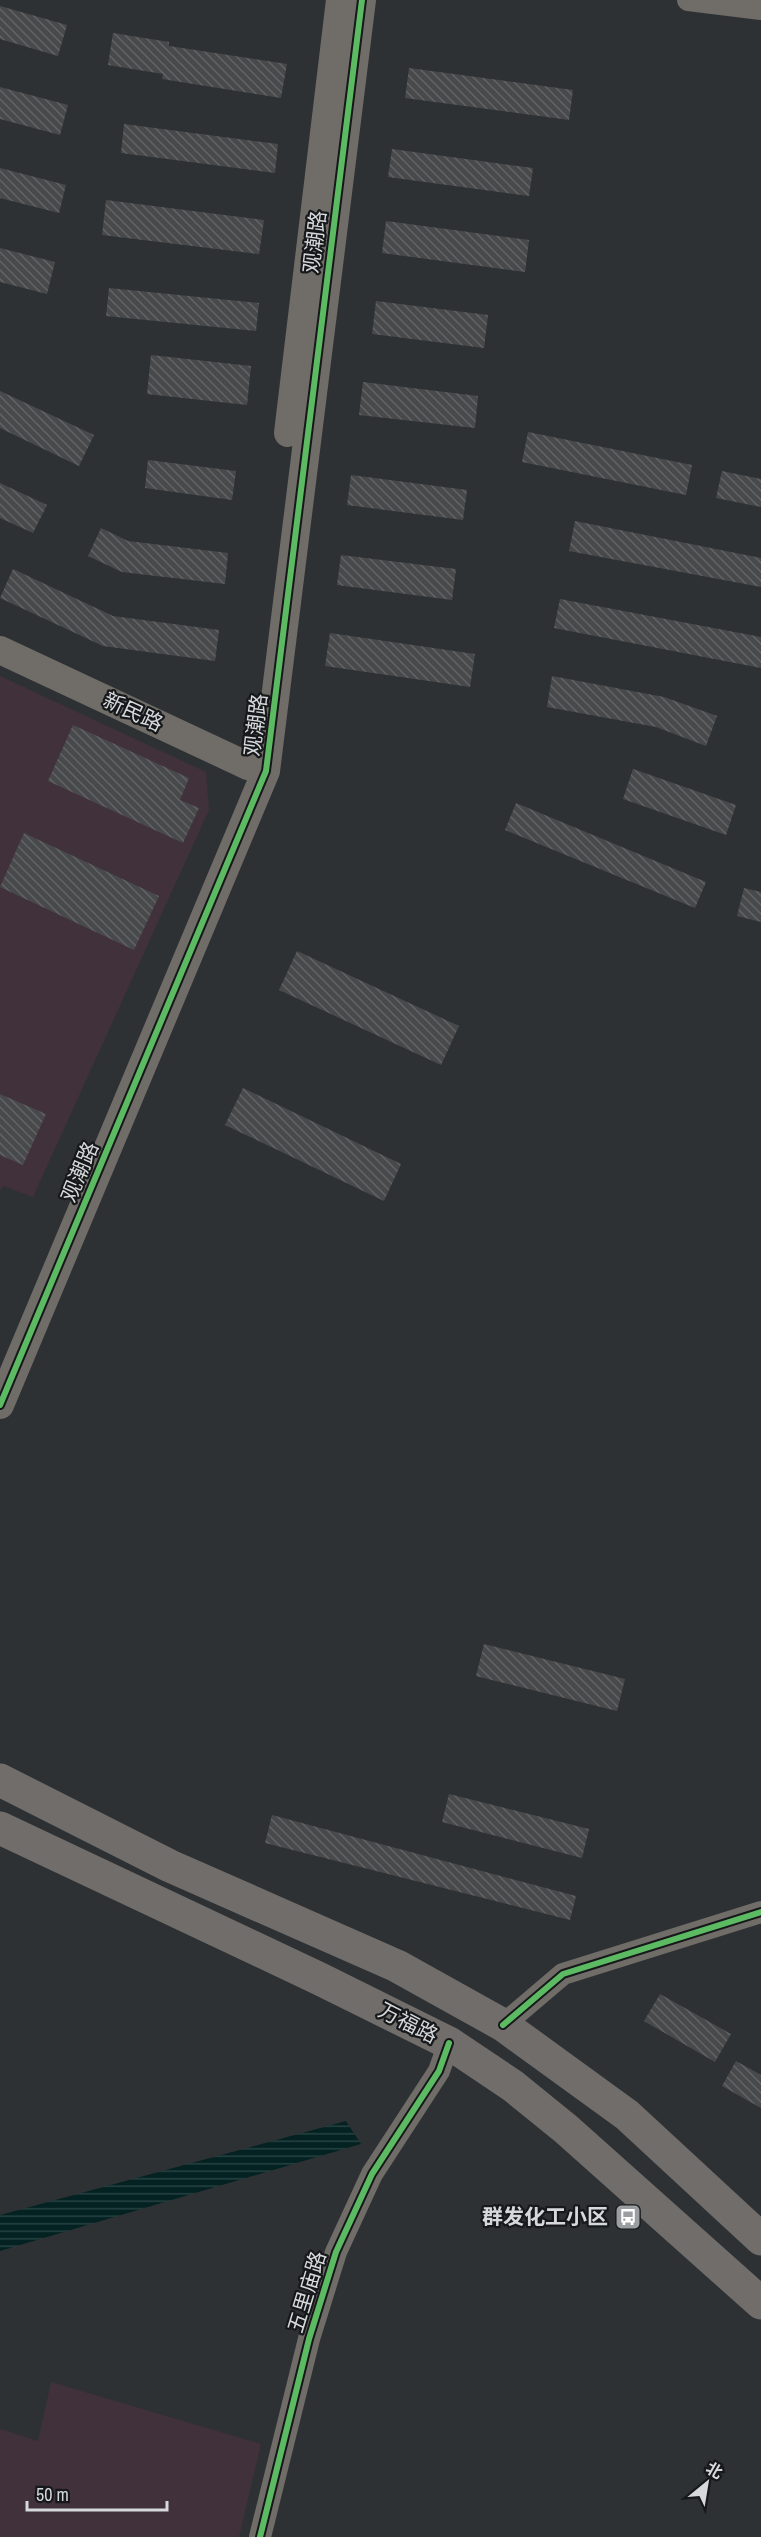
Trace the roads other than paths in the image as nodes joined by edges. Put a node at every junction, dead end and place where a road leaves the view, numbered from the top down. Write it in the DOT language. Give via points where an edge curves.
graph roads {
  1 [pos="340,0"];
  2 [pos="362,0"];
  3 [pos="688,0"];
  4 [pos="761,9"];
  5 [pos="0,650"];
  6 [pos="257,769"];
  7 [pos="0,1364"];
  8 [pos="0,1405"];
  9 [pos="0,1780"];
  10 [pos="0,1828"];
  11 [pos="761,1912"];
  12 [pos="503,2025"];
  13 [pos="449,2043"];
  14 [pos="761,2239"];
  15 [pos="761,2303"];
  16 [pos="260,2537"];
  1 -- 6 [label="street, 观潮路"];
  2 -- 6 [label="street, 观潮路"];
  3 -- 4 [label="street"];
  5 -- 6 [label="street, 新民路"];
  6 -- 7 [label="street, 观潮路"];
  6 -- 8 [label="street, 观潮路"];
  9 -- 12 [label="main road, 万福路" via="170,1866 398,1966"];
  10 -- 13 [label="main road, 万福路"];
  11 -- 12 [label="street" via="563,1974"];
  12 -- 14 [label="main road, 万福路" via="627,2115"];
  13 -- 15 [label="main road, 万福路" via="566,2128"];
  13 -- 16 [label="street, 五里庙路" via="439,2072 372,2174 336,2252 309,2339"];
}
